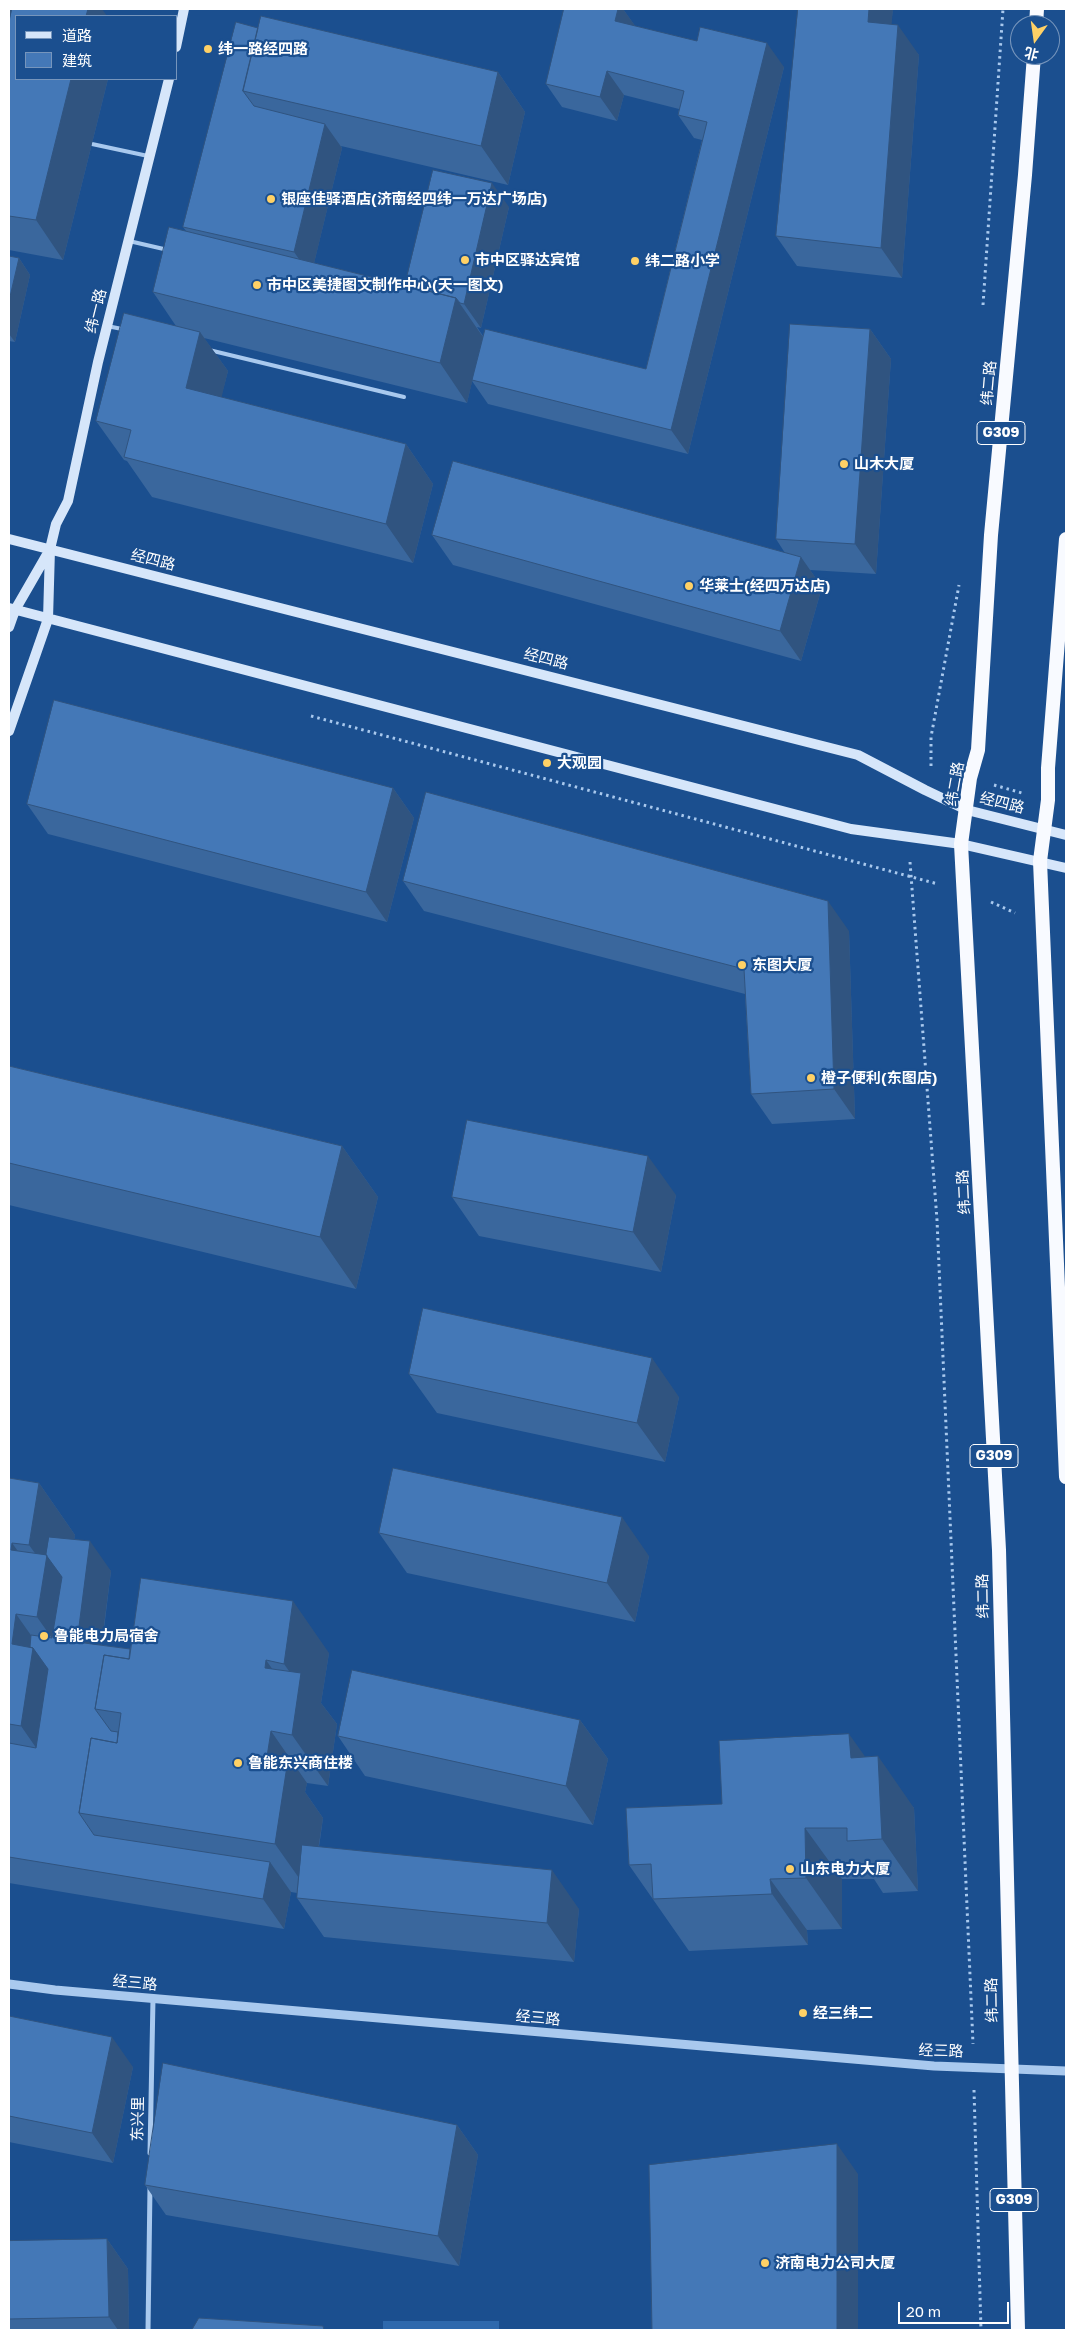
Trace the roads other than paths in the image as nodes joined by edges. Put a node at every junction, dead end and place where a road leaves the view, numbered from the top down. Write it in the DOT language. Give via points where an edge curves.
graph roads {
  1 [pos="184,9"];
  2 [pos="178,38"];
  3 [pos="1033,65"];
  4 [pos="169,80"];
  5 [pos="92,144"];
  6 [pos="150,157"];
  7 [pos="129,241"];
  8 [pos="172,251"];
  9 [pos="107,326"];
  10 [pos="126,330"];
  11 [pos="203,349"];
  12 [pos="404,397"];
  13 [pos="9,539"];
  14 [pos="1066,539"];
  15 [pos="50,549"];
  16 [pos="12,609"];
  17 [pos="48,619"];
  18 [pos="9,627"];
  19 [pos="9,731"];
  20 [pos="966,810"];
  21 [pos="1045,829"];
  22 [pos="1066,835"];
  23 [pos="961,844"];
  24 [pos="1040,861"];
  25 [pos="1066,868"];
  26 [pos="1066,1477"];
  27 [pos="9,1984"];
  28 [pos="153,1999"];
  29 [pos="1010,2069"];
  30 [pos="1066,2071"];
  31 [pos="150,2164"];
  32 [pos="150,2184"];
  33 [pos="148,2330"];
  34 [pos="1018,2330"];
  1 -- 2 [label="main road"];
  3 -- 20 [label="highway, 纬二路 / G309" via="991,535 978,750"];
  4 -- 6 [label="main road, 纬一路"];
  5 -- 6 [label="lane"];
  6 -- 7 [label="main road, 纬一路"];
  7 -- 8 [label="lane"];
  7 -- 9 [label="main road, 纬一路"];
  9 -- 10 [label="lane"];
  9 -- 15 [label="main road, 纬一路" via="68,501 56,524"];
  11 -- 12 [label="lane"];
  13 -- 15 [label="main road, 经四路"];
  14 -- 21 [label="highway"];
  15 -- 16 [label="main road, 纬一路"];
  15 -- 17 [label="main road, 纬一路"];
  15 -- 20 [label="main road, 经四路" via="858,754"];
  16 -- 17 [label="main road"];
  16 -- 18 [label="main road, 纬一路"];
  17 -- 19 [label="main road, 纬一路"];
  17 -- 23 [label="main road" via="851,829"];
  20 -- 21 [label="main road, 经四路"];
  20 -- 23 [label="highway, 纬二路 / G309"];
  21 -- 22 [label="main road, 经四路"];
  21 -- 24 [label="highway"];
  23 -- 24 [label="main road"];
  23 -- 29 [label="highway, 纬二路 / G309" via="999,1550"];
  24 -- 25 [label="main road"];
  24 -- 26 [label="highway"];
  27 -- 28 [label="street, 经三路"];
  28 -- 29 [label="street, 经三路" via="934,2066"];
  28 -- 31 [label="street, 东兴里"];
  29 -- 30 [label="street, 经三路"];
  29 -- 34 [label="highway, 纬二路 / G309"];
  32 -- 33 [label="street"];
}
